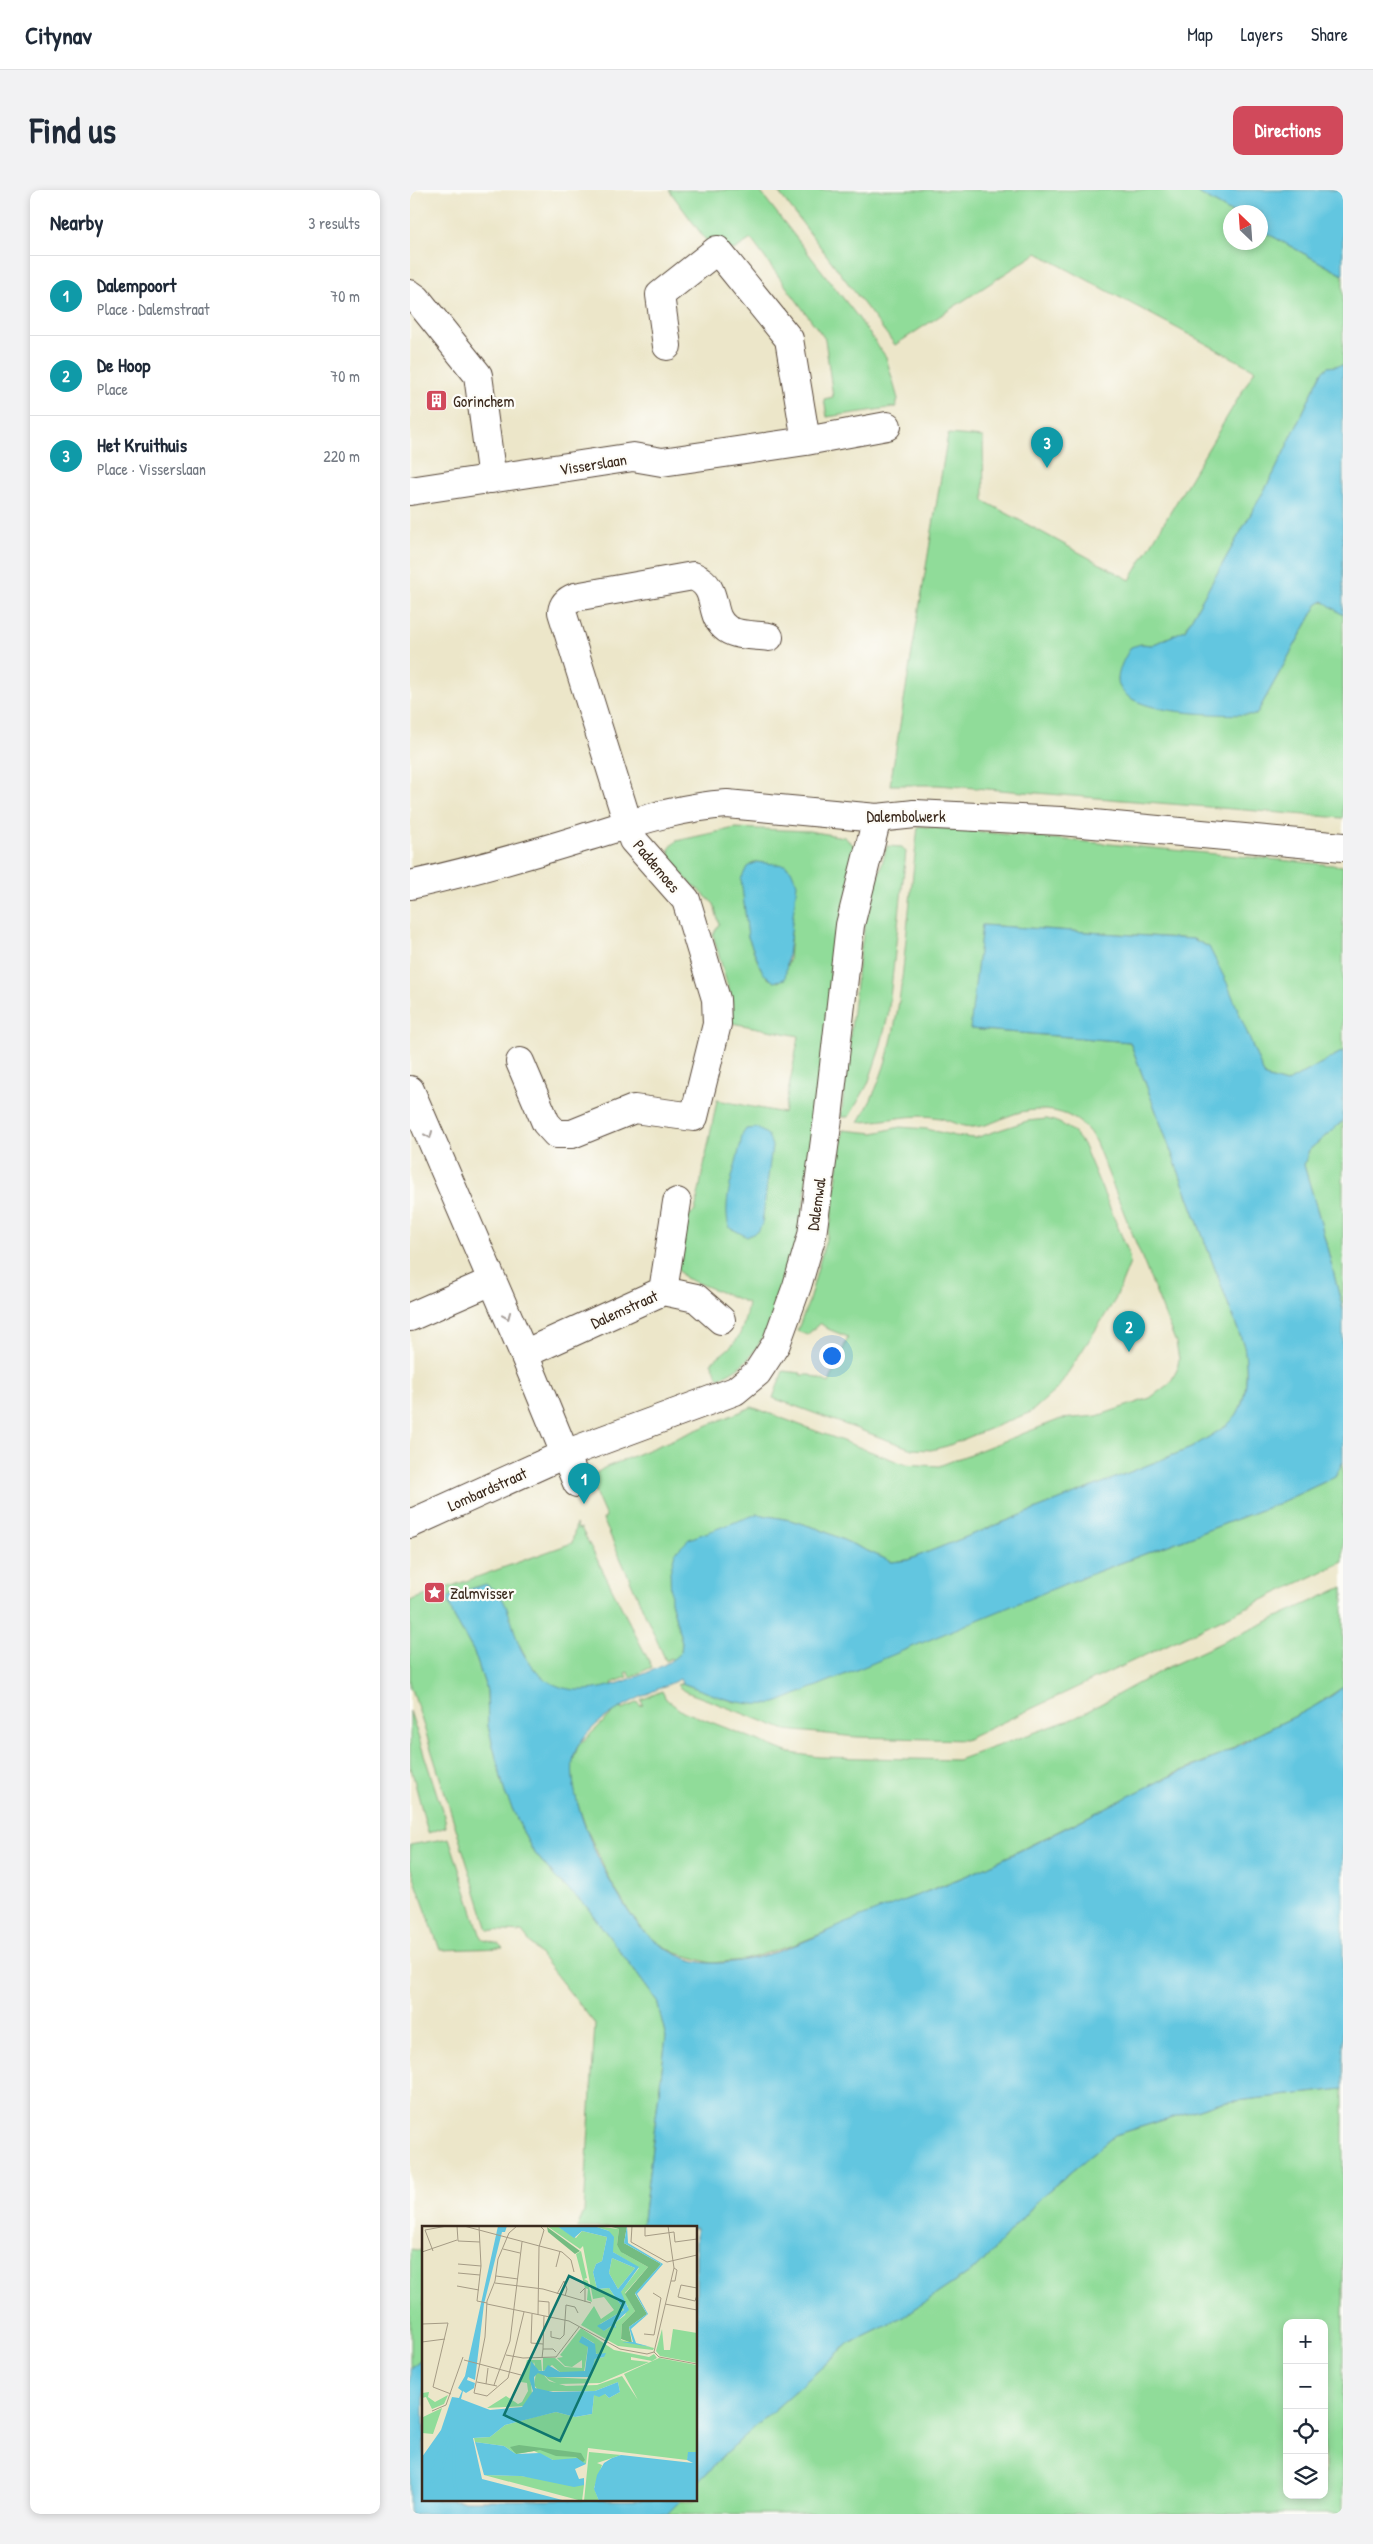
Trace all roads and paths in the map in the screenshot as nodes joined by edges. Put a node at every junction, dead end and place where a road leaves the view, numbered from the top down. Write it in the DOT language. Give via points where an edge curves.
graph roads {
  1 [pos="420,294"];
  2 [pos="667,346"];
  3 [pos="888,426"];
  4 [pos="806,441"];
  5 [pos="492,479"];
  6 [pos="410,491"];
  7 [pos="769,637"];
  8 [pos="877,818"];
  9 [pos="627,825"];
  10 [pos="1343,847"];
  11 [pos="410,885"];
  12 [pos="520,1062"];
  13 [pos="410,1090"];
  14 [pos="677,1202"];
  15 [pos="492,1281"];
  16 [pos="663,1291"];
  17 [pos="410,1317"];
  18 [pos="721,1320"];
  19 [pos="524,1354"];
  20 [pos="565,1454"];
  21 [pos="577,1483"];
  22 [pos="410,1524"];
  1 -- 5 [label="street" via="478,375"];
  2 -- 4 [label="street" via="660,295 717,250 789,339"];
  3 -- 4 [label="street, Visserslaan"];
  4 -- 5 [label="street, Visserslaan" via="662,462 632,457"];
  5 -- 6 [label="street, Visserslaan"];
  7 -- 9 [label="street, Paddemoes" via="727,629 720,621 708,586 693,576 575,597 565,603 562,612"];
  8 -- 9 [label="street, Dalembolwerk" via="727,804 689,808"];
  8 -- 10 [label="street, Dalembolwerk" via="915,814 1061,821"];
  8 -- 20 [label="street, Dalemwal" via="850,925 812,1235 798,1286 776,1344 757,1373 735,1391"];
  9 -- 11 [label="street, Dalembolwerk" via="478,870"];
  9 -- 12 [label="street, Paddemoes" via="642,852 686,900 716,998 717,1024 694,1117 634,1109 572,1134 556,1134 546,1123"];
  13 -- 15 [label="street, one-way"];
  14 -- 16 [label="street"];
  15 -- 17 [label="street"];
  15 -- 19 [label="street, one-way"];
  16 -- 18 [label="street, Dalemstraat" via="696,1298"];
  16 -- 19 [label="street, Dalemstraat"];
  19 -- 20 [label="street"];
  20 -- 21 [label="street"];
  20 -- 22 [label="street, Lombardstraat"];
}
